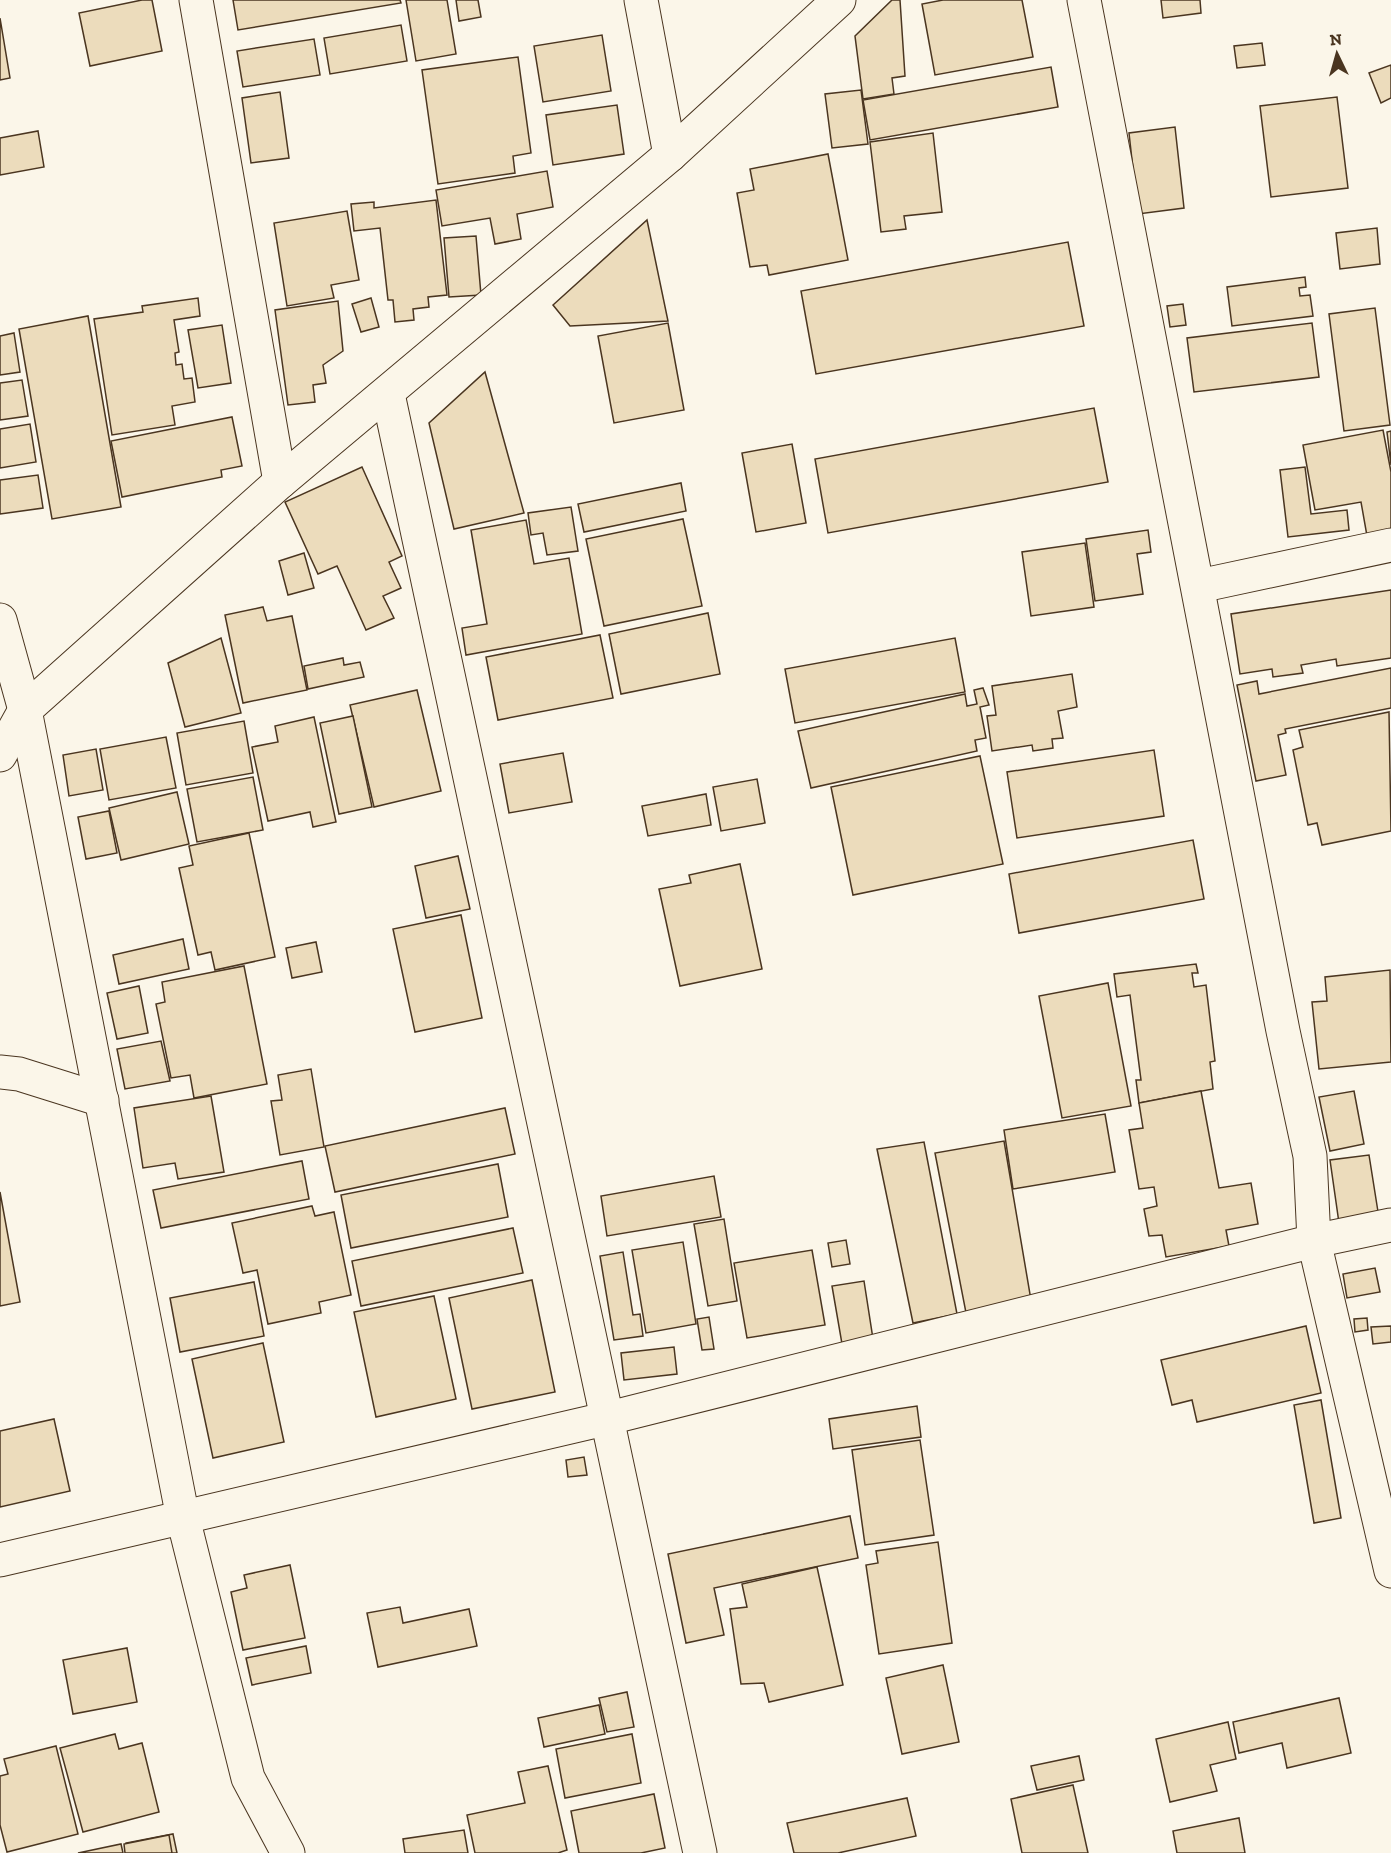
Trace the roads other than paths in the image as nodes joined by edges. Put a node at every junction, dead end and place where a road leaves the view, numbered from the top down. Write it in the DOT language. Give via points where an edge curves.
graph roads {
  1 [pos="196,0"];
  2 [pos="641,0"];
  3 [pos="839,0"];
  4 [pos="1084,0"];
  5 [pos="670,155"];
  6 [pos="388,394"];
  7 [pos="280,482"];
  8 [pos="1391,545"];
  9 [pos="1199,586"];
  10 [pos="0,620"];
  11 [pos="12,706"];
  12 [pos="0,755"];
  13 [pos="0,1072"];
  14 [pos="102,1100"];
  15 [pos="1391,1225"];
  16 [pos="1314,1241"];
  17 [pos="609,1418"];
  18 [pos="183,1518"];
  19 [pos="0,1560"];
  20 [pos="1391,1571"];
  21 [pos="288,1853"];
  22 [pos="700,1853"];
  1 -- 7 [label="street"];
  2 -- 5 [label="street"];
  3 -- 5 [label="street"];
  4 -- 9 [label="street"];
  5 -- 6 [label="street"];
  6 -- 7 [label="street"];
  6 -- 17 [label="street"];
  7 -- 11 [label="street"];
  8 -- 9 [label="street"];
  9 -- 16 [label="street" via="1310,1156"];
  10 -- 11 [label="street"];
  11 -- 12 [label="street"];
  11 -- 14 [label="street"];
  13 -- 14 [label="street" via="19,1074"];
  14 -- 18 [label="street"];
  15 -- 16 [label="street"];
  16 -- 17 [label="street"];
  16 -- 20 [label="street"];
  17 -- 18 [label="street"];
  17 -- 22 [label="street"];
  18 -- 19 [label="street"];
  18 -- 21 [label="street" via="248,1778"];
}
